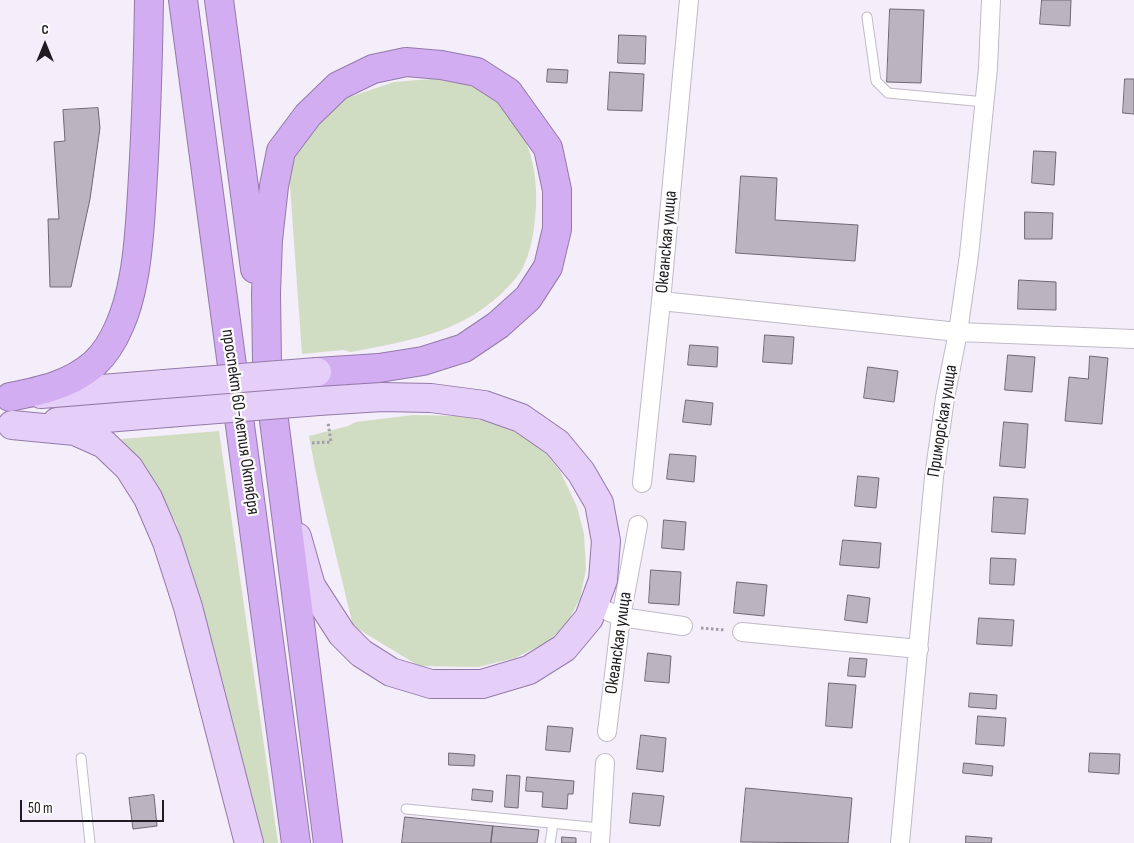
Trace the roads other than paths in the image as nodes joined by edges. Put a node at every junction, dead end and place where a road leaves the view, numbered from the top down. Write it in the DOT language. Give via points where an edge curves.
graph roads {
  1 [pos="149,0"];
  2 [pos="183,0"];
  3 [pos="219,0"];
  4 [pos="689,0"];
  5 [pos="991,0"];
  6 [pos="867,18"];
  7 [pos="985,102"];
  8 [pos="661,301"];
  9 [pos="958,332"];
  10 [pos="1134,339"];
  11 [pos="267,362"];
  12 [pos="317,372"];
  13 [pos="5,397"];
  14 [pos="6,426"];
  15 [pos="642,483"];
  16 [pos="285,498"];
  17 [pos="638,525"];
  18 [pos="594,605"];
  19 [pos="621,617"];
  20 [pos="683,626"];
  21 [pos="742,632"];
  22 [pos="919,649"];
  23 [pos="607,732"];
  24 [pos="81,758"];
  25 [pos="605,763"];
  26 [pos="406,809"];
  27 [pos="552,824"];
  28 [pos="600,836"];
  29 [pos="90,843"];
  30 [pos="248,843"];
  31 [pos="296,843"];
  32 [pos="328,843"];
  33 [pos="550,843"];
  34 [pos="900,843"];
  1 -- 13 [label="highway" via="146,136 139,233 133,280 123,317 110,345 94,364 72,379 45,390"];
  2 -- 31 [label="highway, проспект 60-летия Октября"];
  3 -- 11 [label="highway, проспект 60-летия Октября"];
  4 -- 8 [label="street, Океанская улица"];
  5 -- 7 [label="street, Приморская улица"];
  6 -- 7 [label="lane" via="876,81 888,92"];
  7 -- 9 [label="street, Приморская улица"];
  8 -- 9 [label="street"];
  8 -- 15 [label="street, Океанская улица"];
  9 -- 10 [label="street"];
  9 -- 22 [label="street, Приморская улица" via="934,477"];
  11 -- 12 [label="highway" via="268,240 274,186 282,151 308,115 338,86 373,70 406,62 477,72 508,92 548,148 558,190 558,229 548,267 528,298 498,325 464,348 423,361"];
  11 -- 16 [label="highway, проспект 60-летия Октября"];
  12 -- 13 [label="main road, bridge"];
  14 -- 18 [label="main road, bridge" via="167,413 323,410 382,396 484,405 521,418 557,443 581,472 599,503 606,540 603,580"];
  14 -- 30 [label="main road" via="75,431 104,444 129,468 148,498 167,542 188,606"];
  16 -- 18 [label="main road" via="311,586 342,634 361,653 391,672 431,684 482,684 529,670 564,648 589,618"];
  16 -- 32 [label="highway, проспект 60-летия Октября"];
  17 -- 19 [label="street, Океанская улица"];
  18 -- 19 [label="street"];
  19 -- 20 [label="street"];
  19 -- 23 [label="street, Океанская улица"];
  21 -- 22 [label="street"];
  22 -- 34 [label="street, Приморская улица"];
  24 -- 29 [label="lane"];
  25 -- 28 [label="street"];
  26 -- 27 [label="lane"];
  27 -- 28 [label="lane"];
  27 -- 33 [label="lane"];
}
